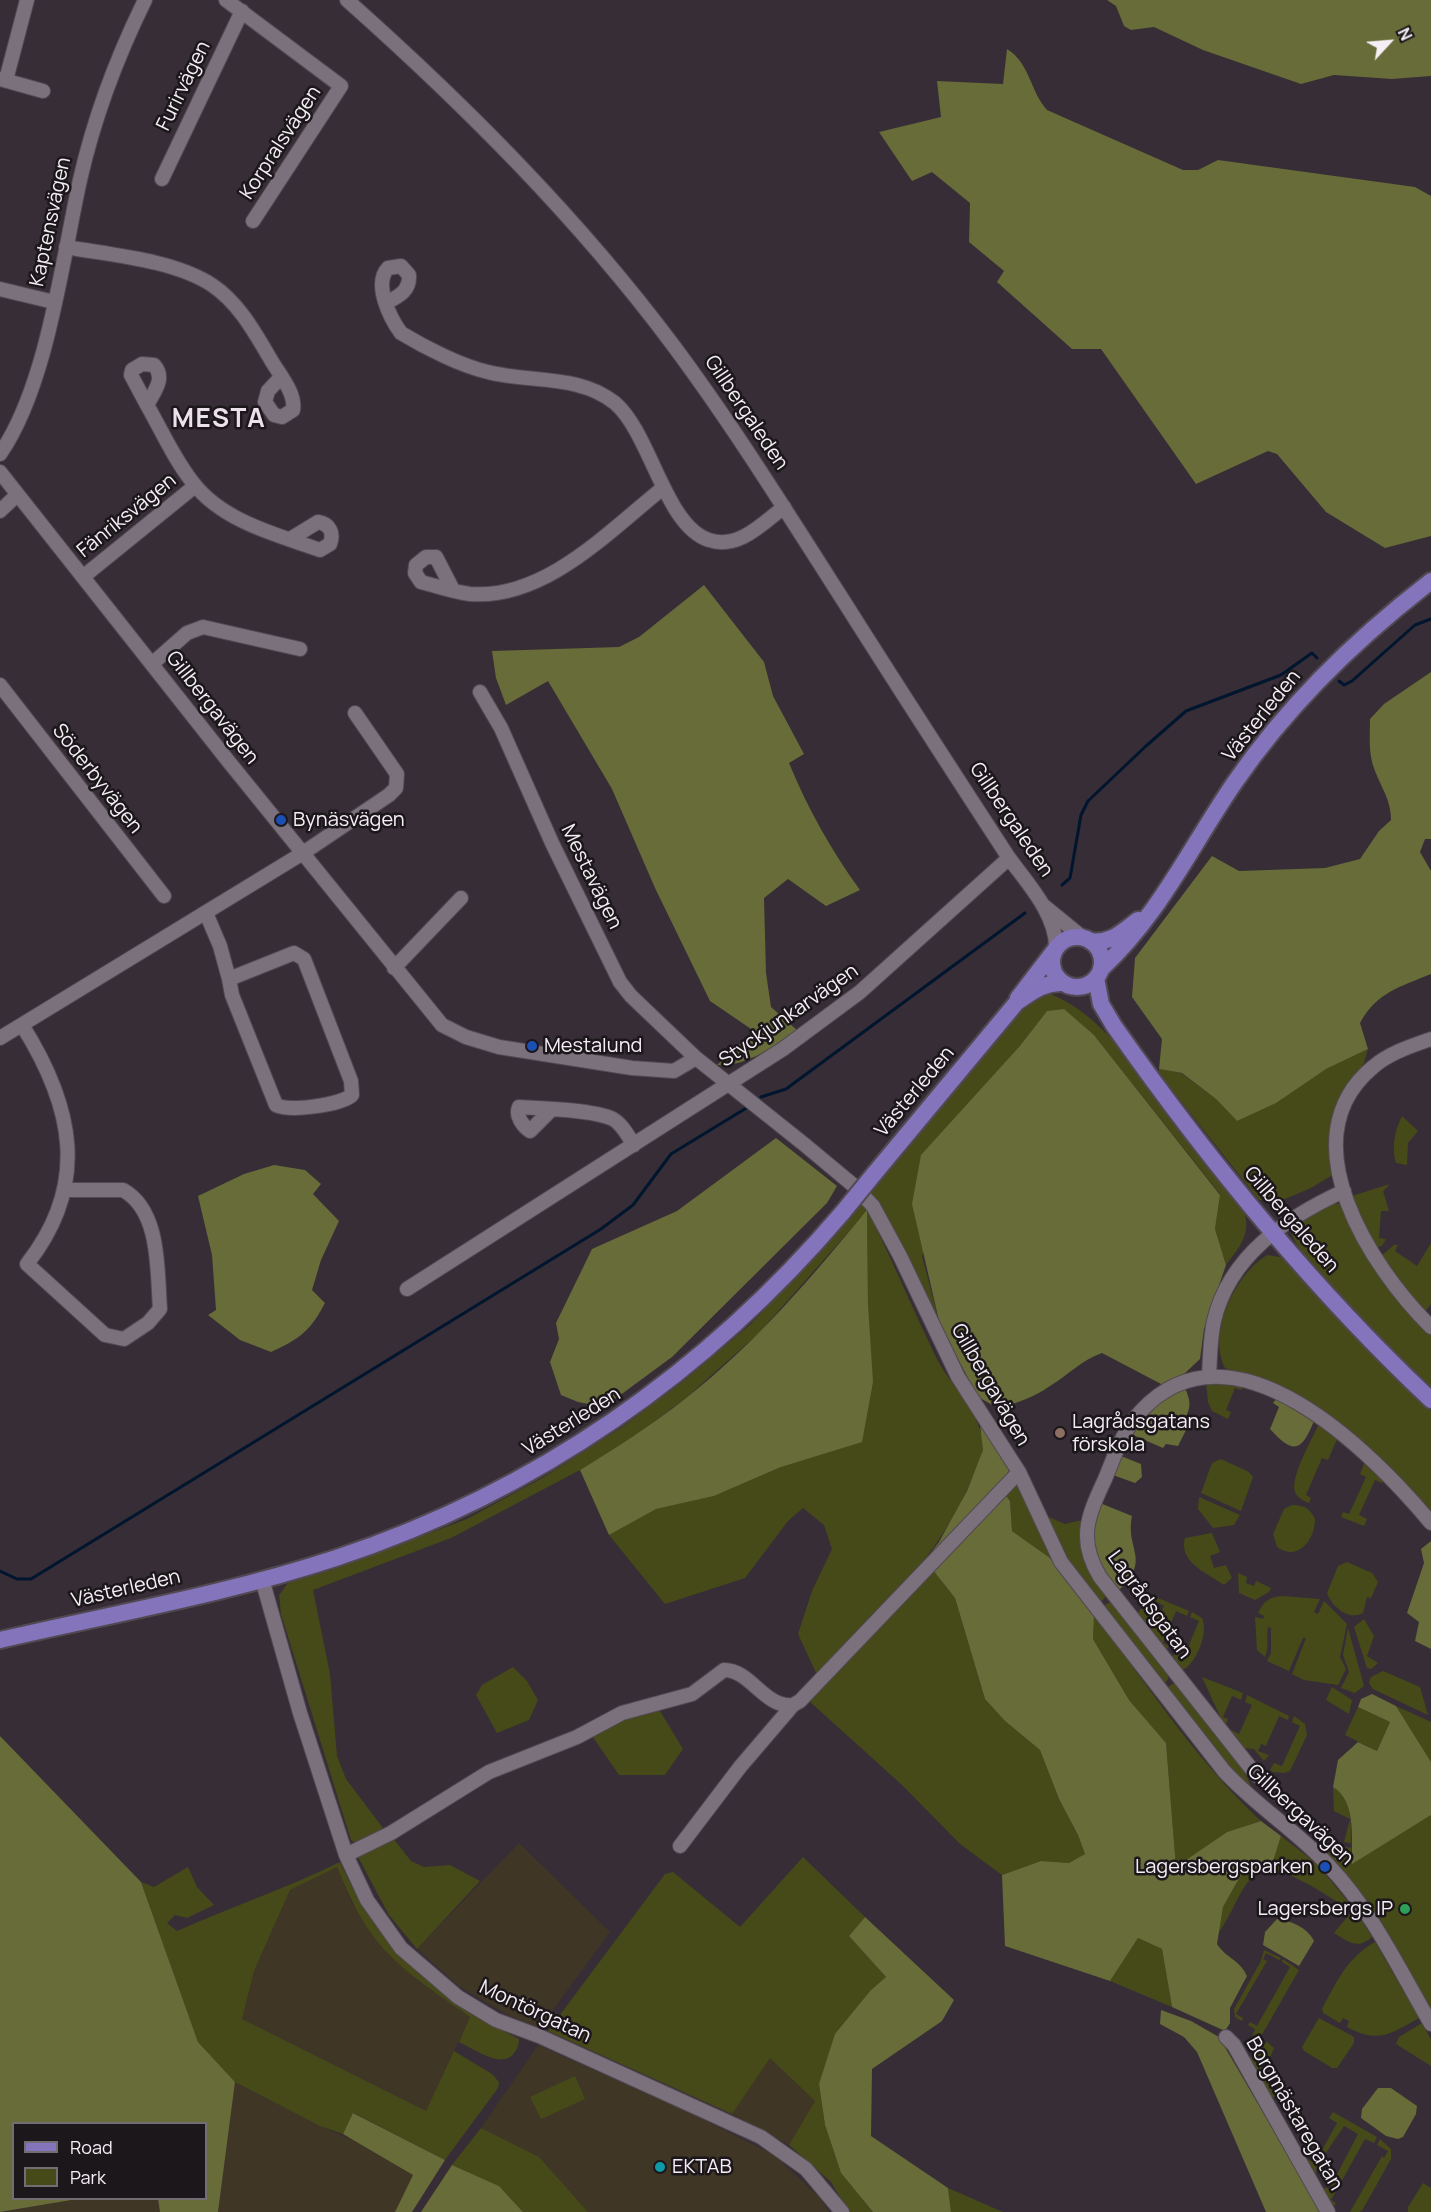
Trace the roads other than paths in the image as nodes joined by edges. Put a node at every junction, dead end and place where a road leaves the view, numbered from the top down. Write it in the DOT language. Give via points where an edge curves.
graph roads {
  1 [pos="27,0"];
  2 [pos="145,0"];
  3 [pos="226,0"];
  4 [pos="347,0"];
  5 [pos="242,11"];
  6 [pos="3,79"];
  7 [pos="43,91"];
  8 [pos="162,179"];
  9 [pos="254,221"];
  10 [pos="66,247"];
  11 [pos="0,289"];
  12 [pos="54,302"];
  13 [pos="386,303"];
  14 [pos="281,377"];
  15 [pos="147,405"];
  16 [pos="0,454"];
  17 [pos="0,472"];
  18 [pos="195,486"];
  19 [pos="663,488"];
  20 [pos="17,495"];
  21 [pos="784,507"];
  22 [pos="0,511"];
  23 [pos="290,539"];
  24 [pos="84,576"];
  25 [pos="1431,581"];
  26 [pos="453,590"];
  27 [pos="300,649"];
  28 [pos="153,663"];
  29 [pos="0,685"];
  30 [pos="480,692"];
  31 [pos="355,713"];
  32 [pos="303,853"];
  33 [pos="1009,858"];
  34 [pos="164,896"];
  35 [pos="460,898"];
  36 [pos="1042,904"];
  37 [pos="1157,905"];
  38 [pos="206,914"];
  39 [pos="1086,939"];
  40 [pos="1055,949"];
  41 [pos="394,968"];
  42 [pos="1099,974"];
  43 [pos="229,979"];
  44 [pos="1067,984"];
  45 [pos="1017,1002"];
  46 [pos="22,1025"];
  47 [pos="1114,1026"];
  48 [pos="0,1038"];
  49 [pos="1431,1039"];
  50 [pos="696,1058"];
  51 [pos="730,1083"];
  52 [pos="552,1109"];
  53 [pos="634,1144"];
  54 [pos="64,1190"];
  55 [pos="1344,1191"];
  56 [pos="1273,1234"];
  57 [pos="407,1288"];
  58 [pos="1430,1324"];
  59 [pos="1209,1377"];
  60 [pos="1431,1400"];
  61 [pos="1019,1472"];
  62 [pos="1431,1523"];
  63 [pos="262,1579"];
  64 [pos="0,1640"];
  65 [pos="794,1705"];
  66 [pos="1257,1776"];
  67 [pos="680,1846"];
  68 [pos="346,1855"];
  69 [pos="1431,2024"];
  70 [pos="1226,2037"];
  71 [pos="842,2212"];
  72 [pos="1328,2212"];
  1 -- 6 [label="street"];
  2 -- 10 [label="street, Kaptensvägen" via="87,148"];
  3 -- 5 [label="street, Korpralsvägen"];
  4 -- 21 [label="street, Gillbergaleden" via="503,147 573,222 672,344"];
  5 -- 8 [label="street, Furirvägen"];
  5 -- 9 [label="street, Korpralsvägen" via="341,86"];
  6 -- 7 [label="street"];
  10 -- 12 [label="street, Kaptensvägen"];
  10 -- 14 [label="street" via="174,268 201,279 225,296 244,317"];
  11 -- 12 [label="street"];
  12 -- 16 [label="street, Kaptensvägen" via="28,397"];
  13 -- 19 [label="street" via="401,333 468,365 487,372 579,385 601,393 630,420"];
  15 -- 18 [label="street"];
  17 -- 20 [label="street, Gillbergavägen"];
  18 -- 23 [label="street" via="246,522"];
  18 -- 24 [label="street, Fänriksvägen"];
  19 -- 21 [label="street" via="695,532 718,543 741,539"];
  19 -- 26 [label="street" via="544,579 496,592 470,594"];
  20 -- 22 [label="street"];
  20 -- 24 [label="street, Gillbergavägen"];
  21 -- 33 [label="street, Gillbergaleden"];
  24 -- 28 [label="street, Gillbergavägen"];
  25 -- 37 [label="main road, Västerleden" via="1352,646 1281,720 1234,784"];
  27 -- 28 [label="street" via="203,627 187,633"];
  28 -- 32 [label="street, Gillbergavägen"];
  29 -- 34 [label="street, Söderbyvägen"];
  30 -- 50 [label="street, Mestavägen" via="501,728 620,982"];
  31 -- 32 [label="street" via="397,774 396,788"];
  32 -- 38 [label="street"];
  32 -- 41 [label="street, Gillbergavägen"];
  33 -- 36 [label="street, Gillbergaleden"];
  33 -- 51 [label="street, Styckjunkarvägen" via="860,992"];
  35 -- 41 [label="street"];
  36 -- 39 [label="street, Gillbergaleden"];
  36 -- 40 [label="street, Gillbergaleden" via="1056,937"];
  37 -- 39 [label="main road, Västerleden" via="1116,937 1101,942"];
  37 -- 42 [label="main road, Västerleden"];
  38 -- 43 [label="street"];
  38 -- 46 [label="street"];
  39 -- 40 [label="main road" via="1068,939"];
  39 -- 42 [label="main road" via="1100,951"];
  40 -- 44 [label="main road" via="1052,966"];
  40 -- 45 [label="main road, Västerleden"];
  41 -- 50 [label="street, Gillbergavägen" via="442,1024 480,1043 665,1072"];
  42 -- 44 [label="main road" via="1085,986"];
  42 -- 47 [label="main road, Gillbergaleden" via="1101,1004"];
  43 -- 43 [label="street" via="294,953 300,955 351,1081 352,1095 326,1104 289,1108 276,1105"];
  44 -- 45 [label="main road, Västerleden" via="1042,986"];
  44 -- 47 [label="main road, Gillbergaleden"];
  45 -- 63 [label="main road, Västerleden, bridge" via="794,1268 721,1339 669,1382 593,1436 506,1486 419,1528 334,1559"];
  46 -- 48 [label="street"];
  46 -- 54 [label="street" via="53,1082 64,1116 68,1149"];
  47 -- 56 [label="main road, Gillbergaleden" via="1176,1113"];
  49 -- 55 [label="street" via="1372,1067 1350,1095 1337,1144"];
  50 -- 51 [label="street, Gillbergavägen"];
  51 -- 53 [label="street, Styckjunkarvägen"];
  51 -- 61 [label="street, Gillbergavägen" via="873,1206 958,1377"];
  52 -- 53 [label="street" via="613,1119"];
  53 -- 57 [label="street, Styckjunkarvägen"];
  54 -- 54 [label="street" via="51,1230 27,1264 105,1335 124,1340 160,1309 147,1216 123,1190"];
  55 -- 56 [label="street" via="1297,1214"];
  55 -- 58 [label="street" via="1366,1246 1409,1307"];
  56 -- 59 [label="street" via="1244,1261 1226,1290 1214,1319"];
  56 -- 60 [label="main road, Gillbergaleden" via="1342,1311"];
  59 -- 62 [label="street, Lagrådsgatan" via="1248,1381 1272,1390 1337,1429 1369,1456"];
  59 -- 66 [label="street, Lagrådsgatan" via="1168,1390 1134,1419 1092,1507 1086,1542 1100,1577"];
  61 -- 65 [label="street"];
  61 -- 69 [label="street, Gillbergavägen" via="1053,1546 1073,1578 1224,1771 1344,1882"];
  63 -- 64 [label="main road, Västerleden"];
  63 -- 68 [label="street, Montörgatan"];
  65 -- 67 [label="street" via="740,1767"];
  65 -- 68 [label="street" via="779,1704 736,1672 724,1670 692,1694 622,1713 577,1737 489,1772 391,1833"];
  68 -- 71 [label="street, Montörgatan" via="367,1900 392,1938 458,1997 496,2020 761,2137 806,2169"];
  70 -- 72 [label="street, Borgmästaregatan"];
}
